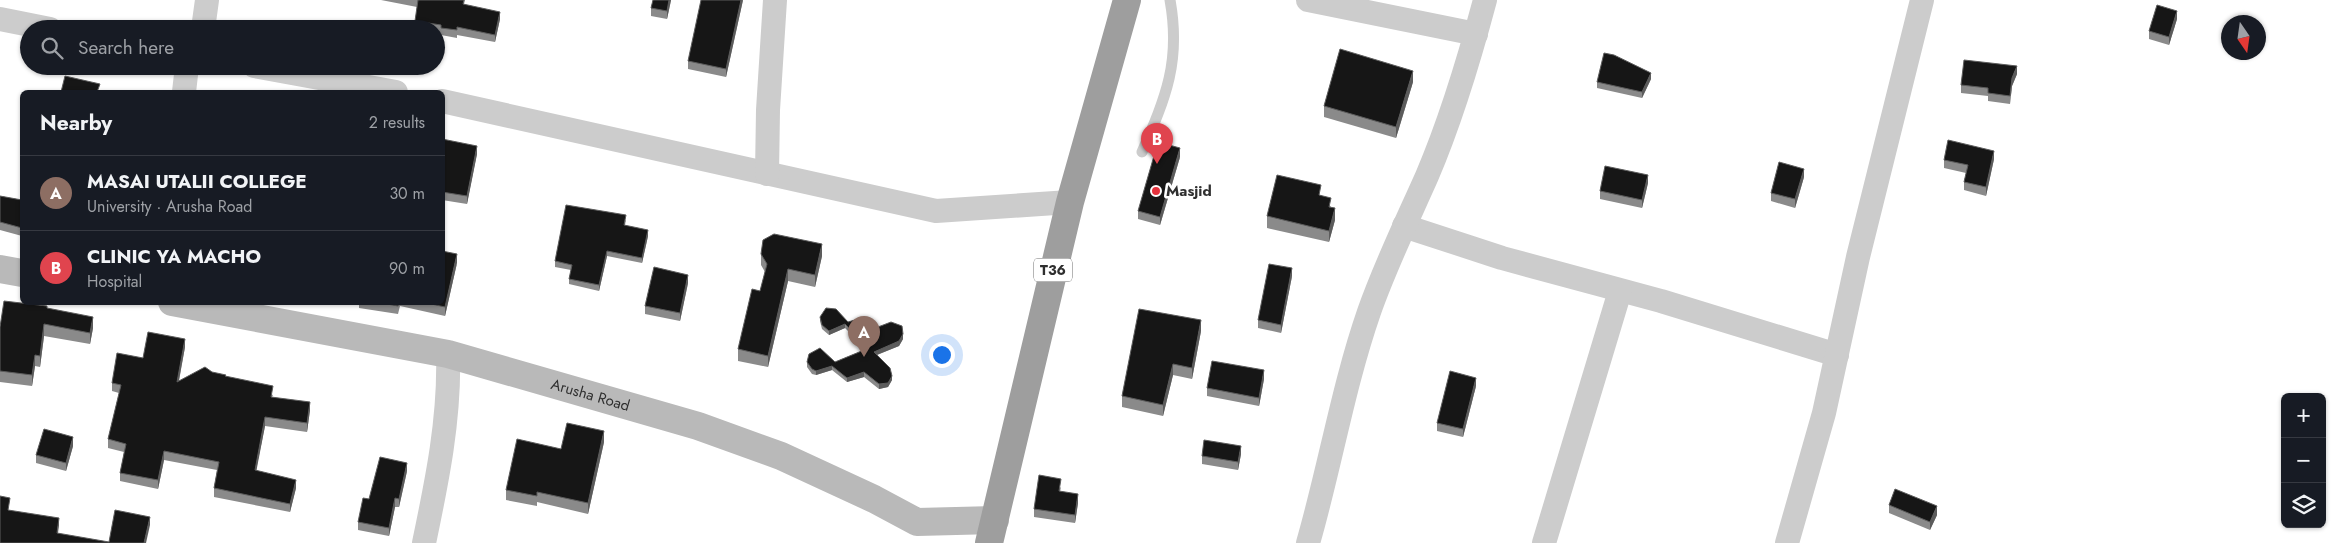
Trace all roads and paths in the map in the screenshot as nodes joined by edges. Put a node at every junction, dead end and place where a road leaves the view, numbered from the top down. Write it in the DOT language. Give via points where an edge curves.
graph roads {
  1 [pos="207,0"];
  2 [pos="775,0"];
  3 [pos="1126,0"];
  4 [pos="1170,0"];
  5 [pos="1308,0"];
  6 [pos="1485,0"];
  7 [pos="1922,0"];
  8 [pos="0,19"];
  9 [pos="204,20"];
  10 [pos="20,23"];
  11 [pos="1476,34"];
  12 [pos="186,75"];
  13 [pos="303,75"];
  14 [pos="184,90"];
  15 [pos="385,90"];
  16 [pos="445,102"];
  17 [pos="1142,152"];
  18 [pos="767,174"];
  19 [pos="1070,202"];
  20 [pos="1404,226"];
  21 [pos="0,269"];
  22 [pos="20,273"];
  23 [pos="1620,291"];
  24 [pos="188,305"];
  25 [pos="448,354"];
  26 [pos="1837,355"];
  27 [pos="992,532"];
  28 [pos="1792,539"];
  29 [pos="424,543"];
  30 [pos="1308,543"];
  31 [pos="1544,543"];
  1 -- 9 [label="street"];
  2 -- 18 [label="street"];
  3 -- 19 [label="highway, T36"];
  4 -- 17 [label="lane" via="1175,53 1158,117"];
  5 -- 11 [label="street"];
  6 -- 11 [label="street"];
  7 -- 26 [label="street"];
  8 -- 10 [label="street"];
  11 -- 20 [label="street" via="1454,104"];
  12 -- 14 [label="street"];
  13 -- 15 [label="street"];
  16 -- 18 [label="street"];
  18 -- 19 [label="street" via="936,211"];
  19 -- 27 [label="highway, T36"];
  20 -- 23 [label="street"];
  20 -- 30 [label="street" via="1369,312"];
  21 -- 22 [label="main road"];
  23 -- 26 [label="street"];
  23 -- 31 [label="street"];
  24 -- 25 [label="main road, Arusha Road"];
  25 -- 27 [label="main road, Arusha Road" via="698,426 781,456 917,522"];
  25 -- 29 [label="street" via="446,422"];
  26 -- 28 [label="street"];
}
